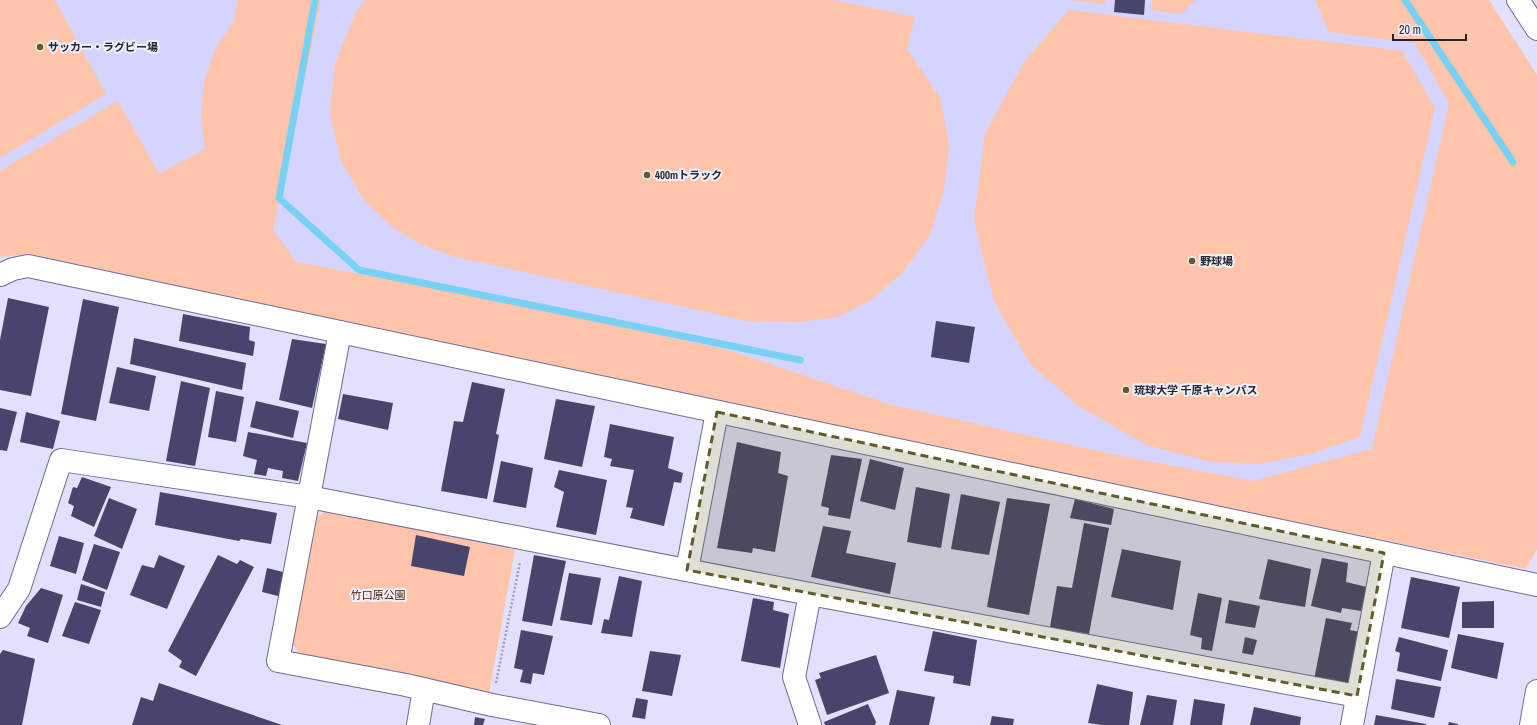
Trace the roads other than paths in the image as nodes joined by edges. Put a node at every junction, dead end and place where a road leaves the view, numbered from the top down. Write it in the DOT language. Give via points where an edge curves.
graph roads {
  1 [pos="1518,0"];
  2 [pos="1537,29"];
  3 [pos="0,275"];
  4 [pos="340,332"];
  5 [pos="718,412"];
  6 [pos="309,498"];
  7 [pos="1384,553"];
  8 [pos="687,570"];
  9 [pos="1537,585"];
  10 [pos="810,594"];
  11 [pos="0,617"];
  12 [pos="424,689"];
  13 [pos="1537,691"];
  14 [pos="1358,696"];
  15 [pos="418,725"];
  16 [pos="599,725"];
  17 [pos="810,725"];
  18 [pos="1352,725"];
  19 [pos="1531,725"];
  1 -- 2 [label="street"];
  3 -- 4 [label="street" via="28,266"];
  4 -- 5 [label="street"];
  4 -- 6 [label="street"];
  5 -- 7 [label="street"];
  5 -- 8 [label="street"];
  6 -- 8 [label="street"];
  6 -- 11 [label="street" via="61,460 20,589"];
  6 -- 12 [label="street" via="278,661"];
  7 -- 9 [label="street"];
  7 -- 14 [label="street"];
  8 -- 10 [label="street"];
  10 -- 14 [label="street"];
  10 -- 17 [label="street" via="794,676"];
  12 -- 15 [label="street"];
  12 -- 16 [label="street"];
  13 -- 19 [label="street"];
  14 -- 18 [label="street"];
}
